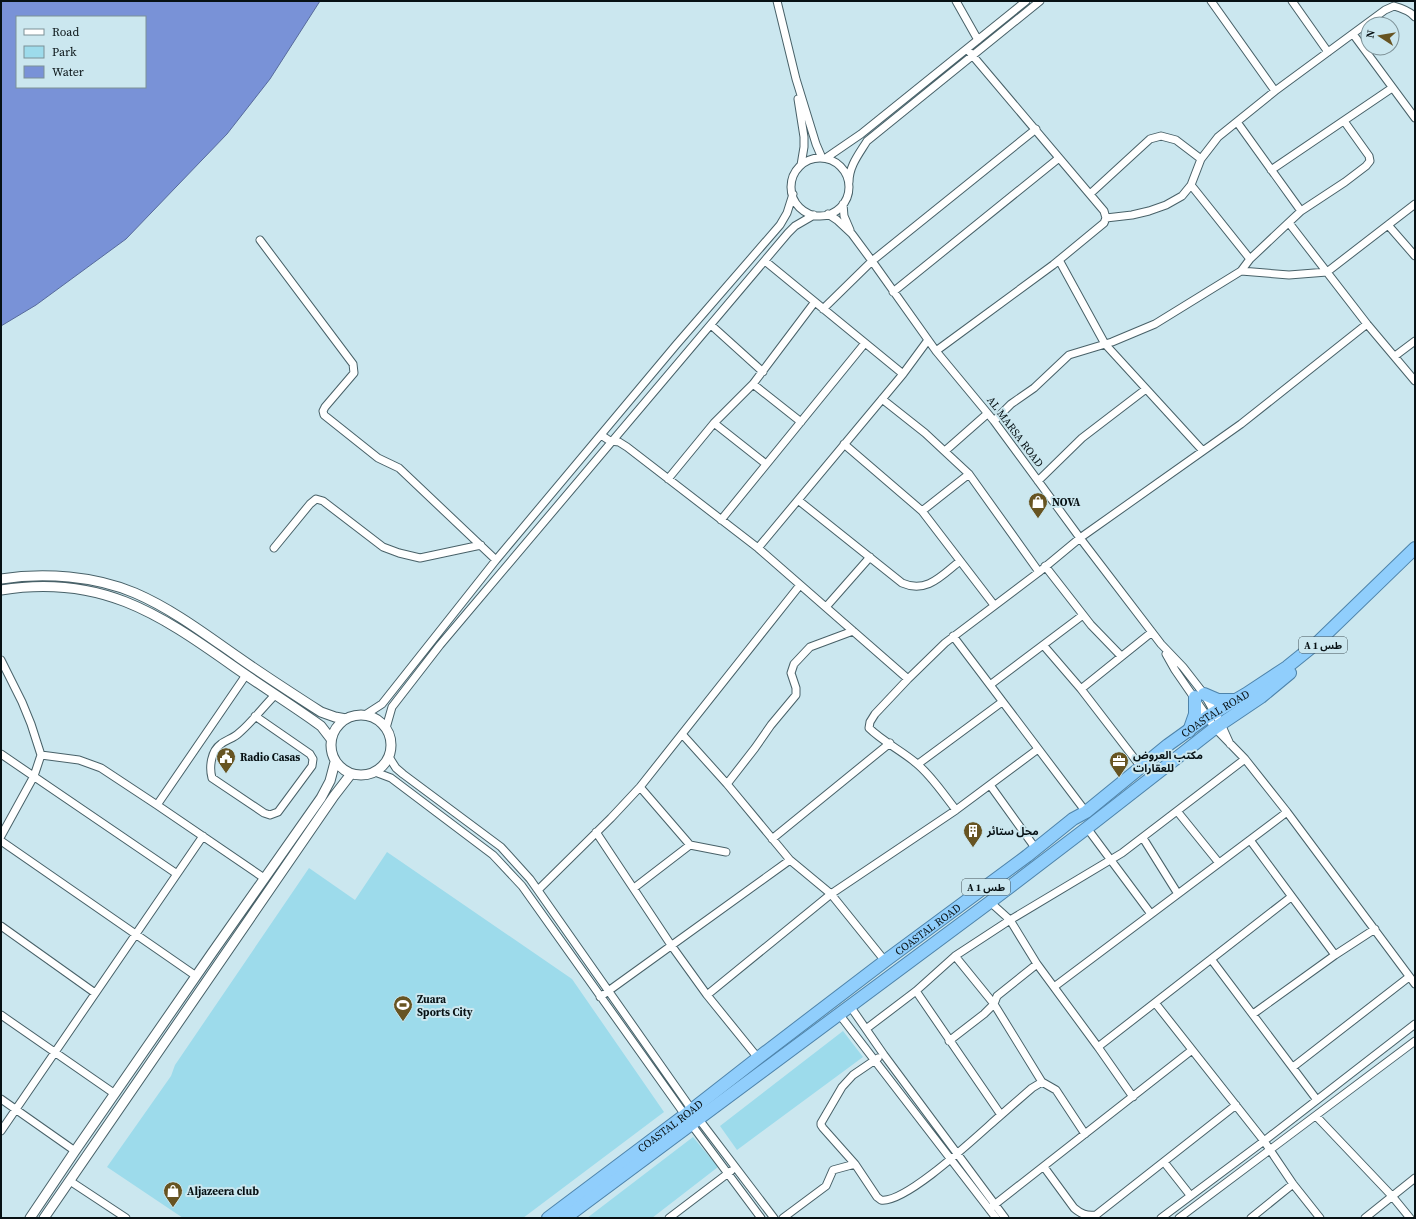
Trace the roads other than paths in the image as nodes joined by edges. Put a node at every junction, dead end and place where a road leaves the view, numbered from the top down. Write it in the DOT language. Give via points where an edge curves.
graph roads {
  1 [pos="778,1"];
  2 [pos="956,1"];
  3 [pos="1026,1"];
  4 [pos="1040,1"];
  5 [pos="1210,1"];
  6 [pos="1296,2"];
  7 [pos="1415,17"];
  8 [pos="1352,34"];
  9 [pos="978,40"];
  10 [pos="967,49"];
  11 [pos="1328,52"];
  12 [pos="973,56"];
  13 [pos="796,79"];
  14 [pos="1392,88"];
  15 [pos="1275,91"];
  16 [pos="1415,118"];
  17 [pos="1344,121"];
  18 [pos="1237,122"];
  19 [pos="1036,130"];
  20 [pos="824,158"];
  21 [pos="1059,158"];
  22 [pos="1201,159"];
  23 [pos="801,165"];
  24 [pos="1271,170"];
  25 [pos="849,182"];
  26 [pos="1191,185"];
  27 [pos="792,194"];
  28 [pos="1090,194"];
  29 [pos="843,204"];
  30 [pos="1415,204"];
  31 [pos="1301,211"];
  32 [pos="828,214"];
  33 [pos="814,215"];
  34 [pos="1106,218"];
  35 [pos="1289,223"];
  36 [pos="1388,225"];
  37 [pos="852,234"];
  38 [pos="260,240"];
  39 [pos="1415,256"];
  40 [pos="1250,259"];
  41 [pos="872,260"];
  42 [pos="1059,260"];
  43 [pos="765,261"];
  44 [pos="1241,271"];
  45 [pos="1327,272"];
  46 [pos="894,292"];
  47 [pos="814,303"];
  48 [pos="823,309"];
  49 [pos="1367,324"];
  50 [pos="711,325"];
  51 [pos="928,340"];
  52 [pos="1415,341"];
  53 [pos="865,343"];
  54 [pos="1105,344"];
  55 [pos="936,351"];
  56 [pos="1395,356"];
  57 [pos="762,372"];
  58 [pos="903,374"];
  59 [pos="1415,381"];
  60 [pos="753,384"];
  61 [pos="1146,389"];
  62 [pos="882,399"];
  63 [pos="987,414"];
  64 [pos="994,420"];
  65 [pos="801,422"];
  66 [pos="714,423"];
  67 [pos="601,435"];
  68 [pos="613,442"];
  69 [pos="844,444"];
  70 [pos="944,451"];
  71 [pos="1203,451"];
  72 [pos="766,464"];
  73 [pos="969,474"];
  74 [pos="668,479"];
  75 [pos="1038,481"];
  76 [pos="798,500"];
  77 [pos="922,511"];
  78 [pos="721,520"];
  79 [pos="1080,538"];
  80 [pos="481,546"];
  81 [pos="274,548"];
  82 [pos="758,548"];
  83 [pos="1415,548"];
  84 [pos="1415,555"];
  85 [pos="870,558"];
  86 [pos="496,560"];
  87 [pos="960,561"];
  88 [pos="1045,566"];
  89 [pos="1039,572"];
  90 [pos="1,579"];
  91 [pos="800,585"];
  92 [pos="1,590"];
  93 [pos="994,605"];
  94 [pos="826,608"];
  95 [pos="167,610"];
  96 [pos="1083,615"];
  97 [pos="162,619"];
  98 [pos="853,631"];
  99 [pos="1152,632"];
  100 [pos="953,636"];
  101 [pos="1044,646"];
  102 [pos="1121,656"];
  103 [pos="1,660"];
  104 [pos="246,675"];
  105 [pos="908,679"];
  106 [pos="990,685"];
  107 [pos="1081,688"];
  108 [pos="275,695"];
  109 [pos="1199,696"];
  110 [pos="1234,700"];
  111 [pos="1002,702"];
  112 [pos="365,715"];
  113 [pos="255,716"];
  114 [pos="346,719"];
  115 [pos="1215,720"];
  116 [pos="386,728"];
  117 [pos="1189,731"];
  118 [pos="682,734"];
  119 [pos="331,739"];
  120 [pos="890,744"];
  121 [pos="1038,750"];
  122 [pos="1,754"];
  123 [pos="41,755"];
  124 [pos="389,757"];
  125 [pos="1245,759"];
  126 [pos="336,762"];
  127 [pos="918,764"];
  128 [pos="1142,767"];
  129 [pos="375,772"];
  130 [pos="351,774"];
  131 [pos="34,776"];
  132 [pos="727,784"];
  133 [pos="990,785"];
  134 [pos="640,787"];
  135 [pos="157,805"];
  136 [pos="956,810"];
  137 [pos="1178,811"];
  138 [pos="1086,812"];
  139 [pos="1287,812"];
  140 [pos="1087,828"];
  141 [pos="596,832"];
  142 [pos="1,836"];
  143 [pos="203,836"];
  144 [pos="1143,838"];
  145 [pos="772,839"];
  146 [pos="1250,840"];
  147 [pos="1,841"];
  148 [pos="690,845"];
  149 [pos="1036,849"];
  150 [pos="726,852"];
  151 [pos="508,855"];
  152 [pos="1110,859"];
  153 [pos="790,860"];
  154 [pos="500,862"];
  155 [pos="1219,863"];
  156 [pos="176,874"];
  157 [pos="264,878"];
  158 [pos="634,888"];
  159 [pos="538,890"];
  160 [pos="831,894"];
  161 [pos="1178,894"];
  162 [pos="1291,897"];
  163 [pos="990,902"];
  164 [pos="1151,914"];
  165 [pos="1010,920"];
  166 [pos="1,926"];
  167 [pos="1375,929"];
  168 [pos="136,934"];
  169 [pos="671,945"];
  170 [pos="212,953"];
  171 [pos="1335,955"];
  172 [pos="955,956"];
  173 [pos="221,960"];
  174 [pos="1211,960"];
  175 [pos="885,961"];
  176 [pos="1036,964"];
  177 [pos="196,976"];
  178 [pos="1409,977"];
  179 [pos="1415,984"];
  180 [pos="1054,988"];
  181 [pos="609,990"];
  182 [pos="916,991"];
  183 [pos="95,994"];
  184 [pos="707,995"];
  185 [pos="600,997"];
  186 [pos="994,1004"];
  187 [pos="1156,1004"];
  188 [pos="850,1006"];
  189 [pos="839,1014"];
  190 [pos="1253,1014"];
  191 [pos="1,1015"];
  192 [pos="1415,1024"];
  193 [pos="866,1029"];
  194 [pos="949,1041"];
  195 [pos="1415,1041"];
  196 [pos="1098,1047"];
  197 [pos="1192,1050"];
  198 [pos="55,1052"];
  199 [pos="884,1055"];
  200 [pos="758,1058"];
  201 [pos="875,1061"];
  202 [pos="1293,1067"];
  203 [pos="1042,1082"];
  204 [pos="115,1094"];
  205 [pos="1133,1097"];
  206 [pos="1,1099"];
  207 [pos="1317,1100"];
  208 [pos="1236,1106"];
  209 [pos="16,1109"];
  210 [pos="1001,1114"];
  211 [pos="1316,1116"];
  212 [pos="692,1117"];
  213 [pos="939,1129"];
  214 [pos="1,1131"];
  215 [pos="1085,1134"];
  216 [pos="931,1135"];
  217 [pos="1264,1141"];
  218 [pos="1270,1150"];
  219 [pos="75,1151"];
  220 [pos="957,1154"];
  221 [pos="950,1158"];
  222 [pos="1164,1162"];
  223 [pos="855,1164"];
  224 [pos="1044,1167"];
  225 [pos="736,1168"];
  226 [pos="728,1174"];
  227 [pos="1415,1178"];
  228 [pos="70,1181"];
  229 [pos="1294,1184"];
  230 [pos="1190,1195"];
  231 [pos="1392,1196"];
  232 [pos="992,1207"];
  233 [pos="30,1218"];
  234 [pos="44,1218"];
  235 [pos="126,1218"];
  236 [pos="548,1218"];
  237 [pos="565,1218"];
  238 [pos="669,1218"];
  239 [pos="760,1218"];
  240 [pos="774,1218"];
  241 [pos="783,1218"];
  242 [pos="996,1218"];
  243 [pos="1005,1218"];
  244 [pos="1161,1218"];
  245 [pos="1179,1218"];
  246 [pos="1251,1218"];
  247 [pos="1320,1218"];
  248 [pos="1365,1218"];
  249 [pos="1410,1218"];
  1 -- 13 [label="street"];
  2 -- 9 [label="street"];
  3 -- 9 [label="street"];
  4 -- 12 [label="street"];
  5 -- 15 [label="street"];
  6 -- 11 [label="street"];
  7 -- 8 [label="street" via="1401,7 1394,6"];
  8 -- 11 [label="street"];
  8 -- 14 [label="street"];
  9 -- 10 [label="street"];
  10 -- 12 [label="street"];
  10 -- 20 [label="street" via="861,134"];
  11 -- 15 [label="street"];
  12 -- 19 [label="street"];
  12 -- 25 [label="street" via="867,141 852,165"];
  13 -- 20 [label="street" via="816,144"];
  13 -- 23 [label="street" via="804,137"];
  14 -- 16 [label="street"];
  14 -- 17 [label="street"];
  15 -- 18 [label="street"];
  17 -- 24 [label="street"];
  17 -- 31 [label="street" via="1370,161 1345,182"];
  18 -- 22 [label="street" via="1218,137"];
  18 -- 24 [label="street"];
  19 -- 21 [label="street"];
  19 -- 41 [label="street"];
  20 -- 23 [label="street" via="815,158"];
  20 -- 25 [label="street" via="837,163 845,171"];
  21 -- 28 [label="street"];
  21 -- 46 [label="street"];
  22 -- 26 [label="street"];
  22 -- 28 [label="street" via="1176,140 1161,136 1150,139"];
  23 -- 27 [label="street" via="793,178"];
  24 -- 31 [label="street"];
  25 -- 29 [label="street" via="849,192"];
  26 -- 34 [label="street" via="1182,196 1149,212"];
  26 -- 40 [label="street"];
  27 -- 33 [label="street" via="804,211"];
  27 -- 67 [label="street" via="787,214 780,225"];
  28 -- 34 [label="street" via="1104,211"];
  29 -- 32 [label="street"];
  29 -- 37 [label="street, AL MARSA ROAD" via="844,216"];
  30 -- 36 [label="street"];
  31 -- 35 [label="street"];
  32 -- 33 [label="street"];
  32 -- 37 [label="street, AL MARSA ROAD"];
  33 -- 43 [label="street" via="795,226"];
  34 -- 42 [label="street" via="1104,223"];
  35 -- 40 [label="street"];
  35 -- 45 [label="street"];
  36 -- 39 [label="street"];
  36 -- 45 [label="street"];
  37 -- 41 [label="street, AL MARSA ROAD"];
  38 -- 80 [label="street" via="353,364 354,373 325,406 324,415 378,458 399,468"];
  40 -- 44 [label="street"];
  41 -- 46 [label="street, AL MARSA ROAD"];
  41 -- 48 [label="street"];
  42 -- 54 [label="street"];
  42 -- 55 [label="street"];
  43 -- 47 [label="street"];
  43 -- 50 [label="street"];
  44 -- 45 [label="street" via="1289,275"];
  44 -- 54 [label="street" via="1155,324"];
  45 -- 49 [label="street"];
  46 -- 51 [label="street, AL MARSA ROAD"];
  47 -- 48 [label="street"];
  47 -- 57 [label="street"];
  48 -- 53 [label="street"];
  49 -- 56 [label="street"];
  49 -- 71 [label="street"];
  50 -- 57 [label="street"];
  50 -- 68 [label="street"];
  51 -- 55 [label="street, AL MARSA ROAD"];
  51 -- 58 [label="street"];
  52 -- 56 [label="street"];
  53 -- 58 [label="street"];
  53 -- 65 [label="street"];
  54 -- 61 [label="street"];
  54 -- 64 [label="street" via="1069,355 1034,388"];
  55 -- 63 [label="street, AL MARSA ROAD"];
  56 -- 59 [label="street"];
  57 -- 60 [label="street"];
  58 -- 62 [label="street"];
  60 -- 65 [label="street"];
  60 -- 66 [label="street"];
  61 -- 71 [label="street"];
  61 -- 75 [label="street" via="1082,438"];
  62 -- 69 [label="street"];
  62 -- 70 [label="street"];
  63 -- 64 [label="street, AL MARSA ROAD"];
  63 -- 70 [label="street"];
  64 -- 75 [label="street, AL MARSA ROAD"];
  65 -- 72 [label="street"];
  66 -- 72 [label="street"];
  66 -- 74 [label="street"];
  67 -- 68 [label="street"];
  67 -- 86 [label="street"];
  68 -- 74 [label="street" via="619,442 627,447"];
  68 -- 116 [label="street" via="431,657 392,707"];
  69 -- 76 [label="street"];
  69 -- 77 [label="street"];
  70 -- 73 [label="street"];
  71 -- 79 [label="street"];
  72 -- 78 [label="street"];
  73 -- 77 [label="street"];
  73 -- 89 [label="street"];
  74 -- 78 [label="street"];
  75 -- 79 [label="street, AL MARSA ROAD"];
  76 -- 82 [label="street"];
  76 -- 85 [label="street"];
  77 -- 87 [label="street"];
  78 -- 82 [label="street"];
  79 -- 88 [label="street"];
  79 -- 99 [label="street, AL MARSA ROAD"];
  80 -- 81 [label="street" via="420,558 399,553 383,547 323,500 316,499"];
  80 -- 86 [label="street"];
  82 -- 91 [label="street"];
  83 -- 110 [label="highway, COASTAL ROAD / A 1 طس" via="1318,642 1287,667"];
  84 -- 115 [label="highway, COASTAL ROAD / A 1 طس" via="1355,617 1308,659 1261,697"];
  85 -- 87 [label="street" via="911,587 923,586 935,580"];
  85 -- 94 [label="street"];
  86 -- 112 [label="street" via="382,704"];
  87 -- 93 [label="street"];
  88 -- 89 [label="street"];
  88 -- 96 [label="street"];
  89 -- 93 [label="street"];
  90 -- 95 [label="street" via="35,575 74,577 135,593"];
  91 -- 94 [label="street"];
  91 -- 118 [label="street"];
  92 -- 97 [label="street" via="36,585 87,590 125,601"];
  93 -- 100 [label="street"];
  94 -- 98 [label="street"];
  95 -- 97 [label="street"];
  95 -- 114 [label="street" via="321,712"];
  96 -- 101 [label="street"];
  96 -- 102 [label="street"];
  97 -- 104 [label="street"];
  98 -- 105 [label="street"];
  98 -- 132 [label="street" via="810,647 794,664 791,674 796,695"];
  99 -- 102 [label="street"];
  99 -- 109 [label="street, AL MARSA ROAD" via="1183,667"];
  100 -- 105 [label="street"];
  100 -- 106 [label="street"];
  101 -- 106 [label="street"];
  101 -- 107 [label="street"];
  102 -- 107 [label="street"];
  103 -- 123 [label="street" via="22,702"];
  104 -- 108 [label="street"];
  104 -- 135 [label="street"];
  105 -- 120 [label="street" via="870,722 869,728"];
  106 -- 111 [label="street"];
  107 -- 128 [label="street"];
  108 -- 113 [label="street"];
  108 -- 119 [label="street" via="321,726"];
  109 -- 110 [label="highway"];
  109 -- 115 [label="street, AL MARSA ROAD"];
  109 -- 117 [label="highway"];
  110 -- 115 [label="highway, COASTAL ROAD / A 1 طس"];
  111 -- 121 [label="street"];
  111 -- 127 [label="street"];
  112 -- 114 [label="street" via="355,715"];
  112 -- 116 [label="street" via="377,719"];
  113 -- 113 [label="street" via="238,734 220,744 214,752 210,771 212,778 264,814 270,815 278,812 312,766 313,760 310,754"];
  114 -- 119 [label="street" via="339,724"];
  115 -- 117 [label="highway, COASTAL ROAD / A 1 طس"];
  115 -- 125 [label="street, AL MARSA ROAD" via="1230,744"];
  115 -- 140 [label="highway, COASTAL ROAD / A 1 طس"];
  116 -- 124 [label="street" via="390,737"];
  117 -- 128 [label="highway, COASTAL ROAD / A 1 طس"];
  118 -- 132 [label="street"];
  118 -- 134 [label="street"];
  119 -- 126 [label="street" via="331,751"];
  120 -- 127 [label="street"];
  120 -- 145 [label="street"];
  121 -- 133 [label="street"];
  121 -- 138 [label="street"];
  122 -- 131 [label="street"];
  123 -- 131 [label="street"];
  123 -- 135 [label="street" via="90,763"];
  124 -- 129 [label="street"];
  124 -- 151 [label="street" via="403,774 501,847"];
  125 -- 137 [label="street"];
  125 -- 139 [label="street, AL MARSA ROAD"];
  126 -- 130 [label="street"];
  126 -- 157 [label="street" via="321,798"];
  127 -- 136 [label="street"];
  128 -- 138 [label="highway, COASTAL ROAD / A 1 طس"];
  129 -- 130 [label="street" via="367,775"];
  129 -- 154 [label="street" via="391,778 493,854"];
  130 -- 173 [label="street"];
  131 -- 142 [label="street"];
  131 -- 156 [label="street"];
  132 -- 145 [label="street"];
  133 -- 136 [label="street"];
  133 -- 149 [label="street"];
  134 -- 141 [label="street"];
  134 -- 148 [label="street"];
  135 -- 143 [label="street"];
  136 -- 160 [label="street"];
  137 -- 144 [label="street"];
  137 -- 155 [label="street"];
  138 -- 149 [label="highway, COASTAL ROAD / A 1 طس" via="1073,819"];
  139 -- 146 [label="street"];
  139 -- 167 [label="street, AL MARSA ROAD"];
  140 -- 152 [label="street"];
  140 -- 163 [label="highway, COASTAL ROAD / A 1 طس"];
  141 -- 158 [label="street"];
  141 -- 159 [label="street"];
  143 -- 156 [label="street"];
  143 -- 157 [label="street"];
  144 -- 152 [label="street"];
  144 -- 161 [label="street"];
  145 -- 153 [label="street"];
  146 -- 155 [label="street"];
  146 -- 162 [label="street"];
  147 -- 168 [label="street"];
  148 -- 150 [label="street"];
  148 -- 158 [label="street"];
  149 -- 175 [label="highway, COASTAL ROAD / A 1 طس"];
  151 -- 154 [label="street"];
  151 -- 159 [label="street"];
  152 -- 164 [label="street"];
  152 -- 165 [label="street"];
  153 -- 160 [label="street"];
  153 -- 169 [label="street"];
  154 -- 185 [label="street" via="522,886"];
  155 -- 161 [label="street"];
  156 -- 168 [label="street"];
  157 -- 170 [label="street"];
  158 -- 169 [label="street"];
  159 -- 181 [label="street"];
  160 -- 175 [label="street"];
  160 -- 184 [label="street"];
  161 -- 164 [label="street"];
  162 -- 171 [label="street"];
  162 -- 174 [label="street"];
  163 -- 165 [label="street"];
  163 -- 188 [label="highway, COASTAL ROAD / A 1 طس"];
  164 -- 180 [label="street"];
  165 -- 172 [label="street"];
  165 -- 176 [label="street"];
  166 -- 183 [label="street"];
  167 -- 171 [label="street"];
  167 -- 178 [label="street, AL MARSA ROAD"];
  168 -- 177 [label="street"];
  168 -- 183 [label="street"];
  169 -- 181 [label="street"];
  169 -- 184 [label="street"];
  170 -- 173 [label="street"];
  170 -- 177 [label="street"];
  171 -- 190 [label="street"];
  172 -- 182 [label="street"];
  172 -- 186 [label="street"];
  173 -- 228 [label="street"];
  174 -- 187 [label="street"];
  174 -- 190 [label="street"];
  175 -- 200 [label="highway, COASTAL ROAD / A 1 طس"];
  176 -- 180 [label="street"];
  176 -- 186 [label="street" via="997,996"];
  177 -- 204 [label="street"];
  178 -- 179 [label="street, AL MARSA ROAD"];
  178 -- 202 [label="street"];
  180 -- 196 [label="street"];
  181 -- 185 [label="street"];
  181 -- 212 [label="street"];
  182 -- 193 [label="street"];
  182 -- 194 [label="street"];
  183 -- 198 [label="street"];
  184 -- 200 [label="street"];
  185 -- 212 [label="street"];
  186 -- 194 [label="street"];
  186 -- 203 [label="street"];
  187 -- 196 [label="street"];
  187 -- 197 [label="street"];
  188 -- 189 [label="highway, COASTAL ROAD / A 1 طس"];
  188 -- 193 [label="street"];
  189 -- 201 [label="street"];
  189 -- 212 [label="highway, COASTAL ROAD / A 1 طس"];
  190 -- 202 [label="street"];
  191 -- 198 [label="street"];
  192 -- 207 [label="street"];
  193 -- 199 [label="street"];
  194 -- 210 [label="street"];
  195 -- 211 [label="street"];
  196 -- 205 [label="street"];
  197 -- 205 [label="street"];
  197 -- 208 [label="street"];
  198 -- 204 [label="street"];
  198 -- 209 [label="street"];
  199 -- 201 [label="street"];
  199 -- 213 [label="street"];
  200 -- 212 [label="highway, COASTAL ROAD / A 1 طس"];
  201 -- 216 [label="street"];
  201 -- 223 [label="street" via="853,1075 842,1087 821,1123"];
  202 -- 207 [label="street"];
  203 -- 210 [label="street"];
  203 -- 215 [label="street" via="1056,1090"];
  204 -- 219 [label="street"];
  205 -- 215 [label="street"];
  206 -- 209 [label="street"];
  207 -- 217 [label="street"];
  208 -- 217 [label="street"];
  208 -- 222 [label="street"];
  209 -- 214 [label="street"];
  209 -- 219 [label="street"];
  210 -- 220 [label="street"];
  211 -- 218 [label="street"];
  211 -- 231 [label="street"];
  212 -- 225 [label="street"];
  212 -- 226 [label="street"];
  212 -- 236 [label="highway, COASTAL ROAD / A 1 طس"];
  212 -- 237 [label="highway, COASTAL ROAD / A 1 طس"];
  213 -- 216 [label="street"];
  213 -- 220 [label="street"];
  215 -- 224 [label="street"];
  216 -- 221 [label="street"];
  217 -- 218 [label="street"];
  217 -- 230 [label="street"];
  218 -- 229 [label="street"];
  218 -- 245 [label="street"];
  219 -- 233 [label="street"];
  220 -- 221 [label="street"];
  220 -- 232 [label="street"];
  221 -- 223 [label="street" via="902,1194 883,1201 877,1198"];
  221 -- 232 [label="street"];
  222 -- 224 [label="street" via="1096,1215 1087,1216 1074,1208"];
  222 -- 230 [label="street"];
  223 -- 241 [label="street" via="833,1170 826,1186"];
  224 -- 232 [label="street"];
  225 -- 226 [label="street"];
  225 -- 240 [label="street"];
  226 -- 238 [label="street"];
  226 -- 239 [label="street"];
  227 -- 231 [label="street"];
  228 -- 234 [label="street"];
  228 -- 235 [label="street"];
  229 -- 246 [label="street"];
  229 -- 247 [label="street"];
  230 -- 244 [label="street"];
  231 -- 248 [label="street"];
  231 -- 249 [label="street"];
  232 -- 242 [label="street"];
  232 -- 243 [label="street"];
}
